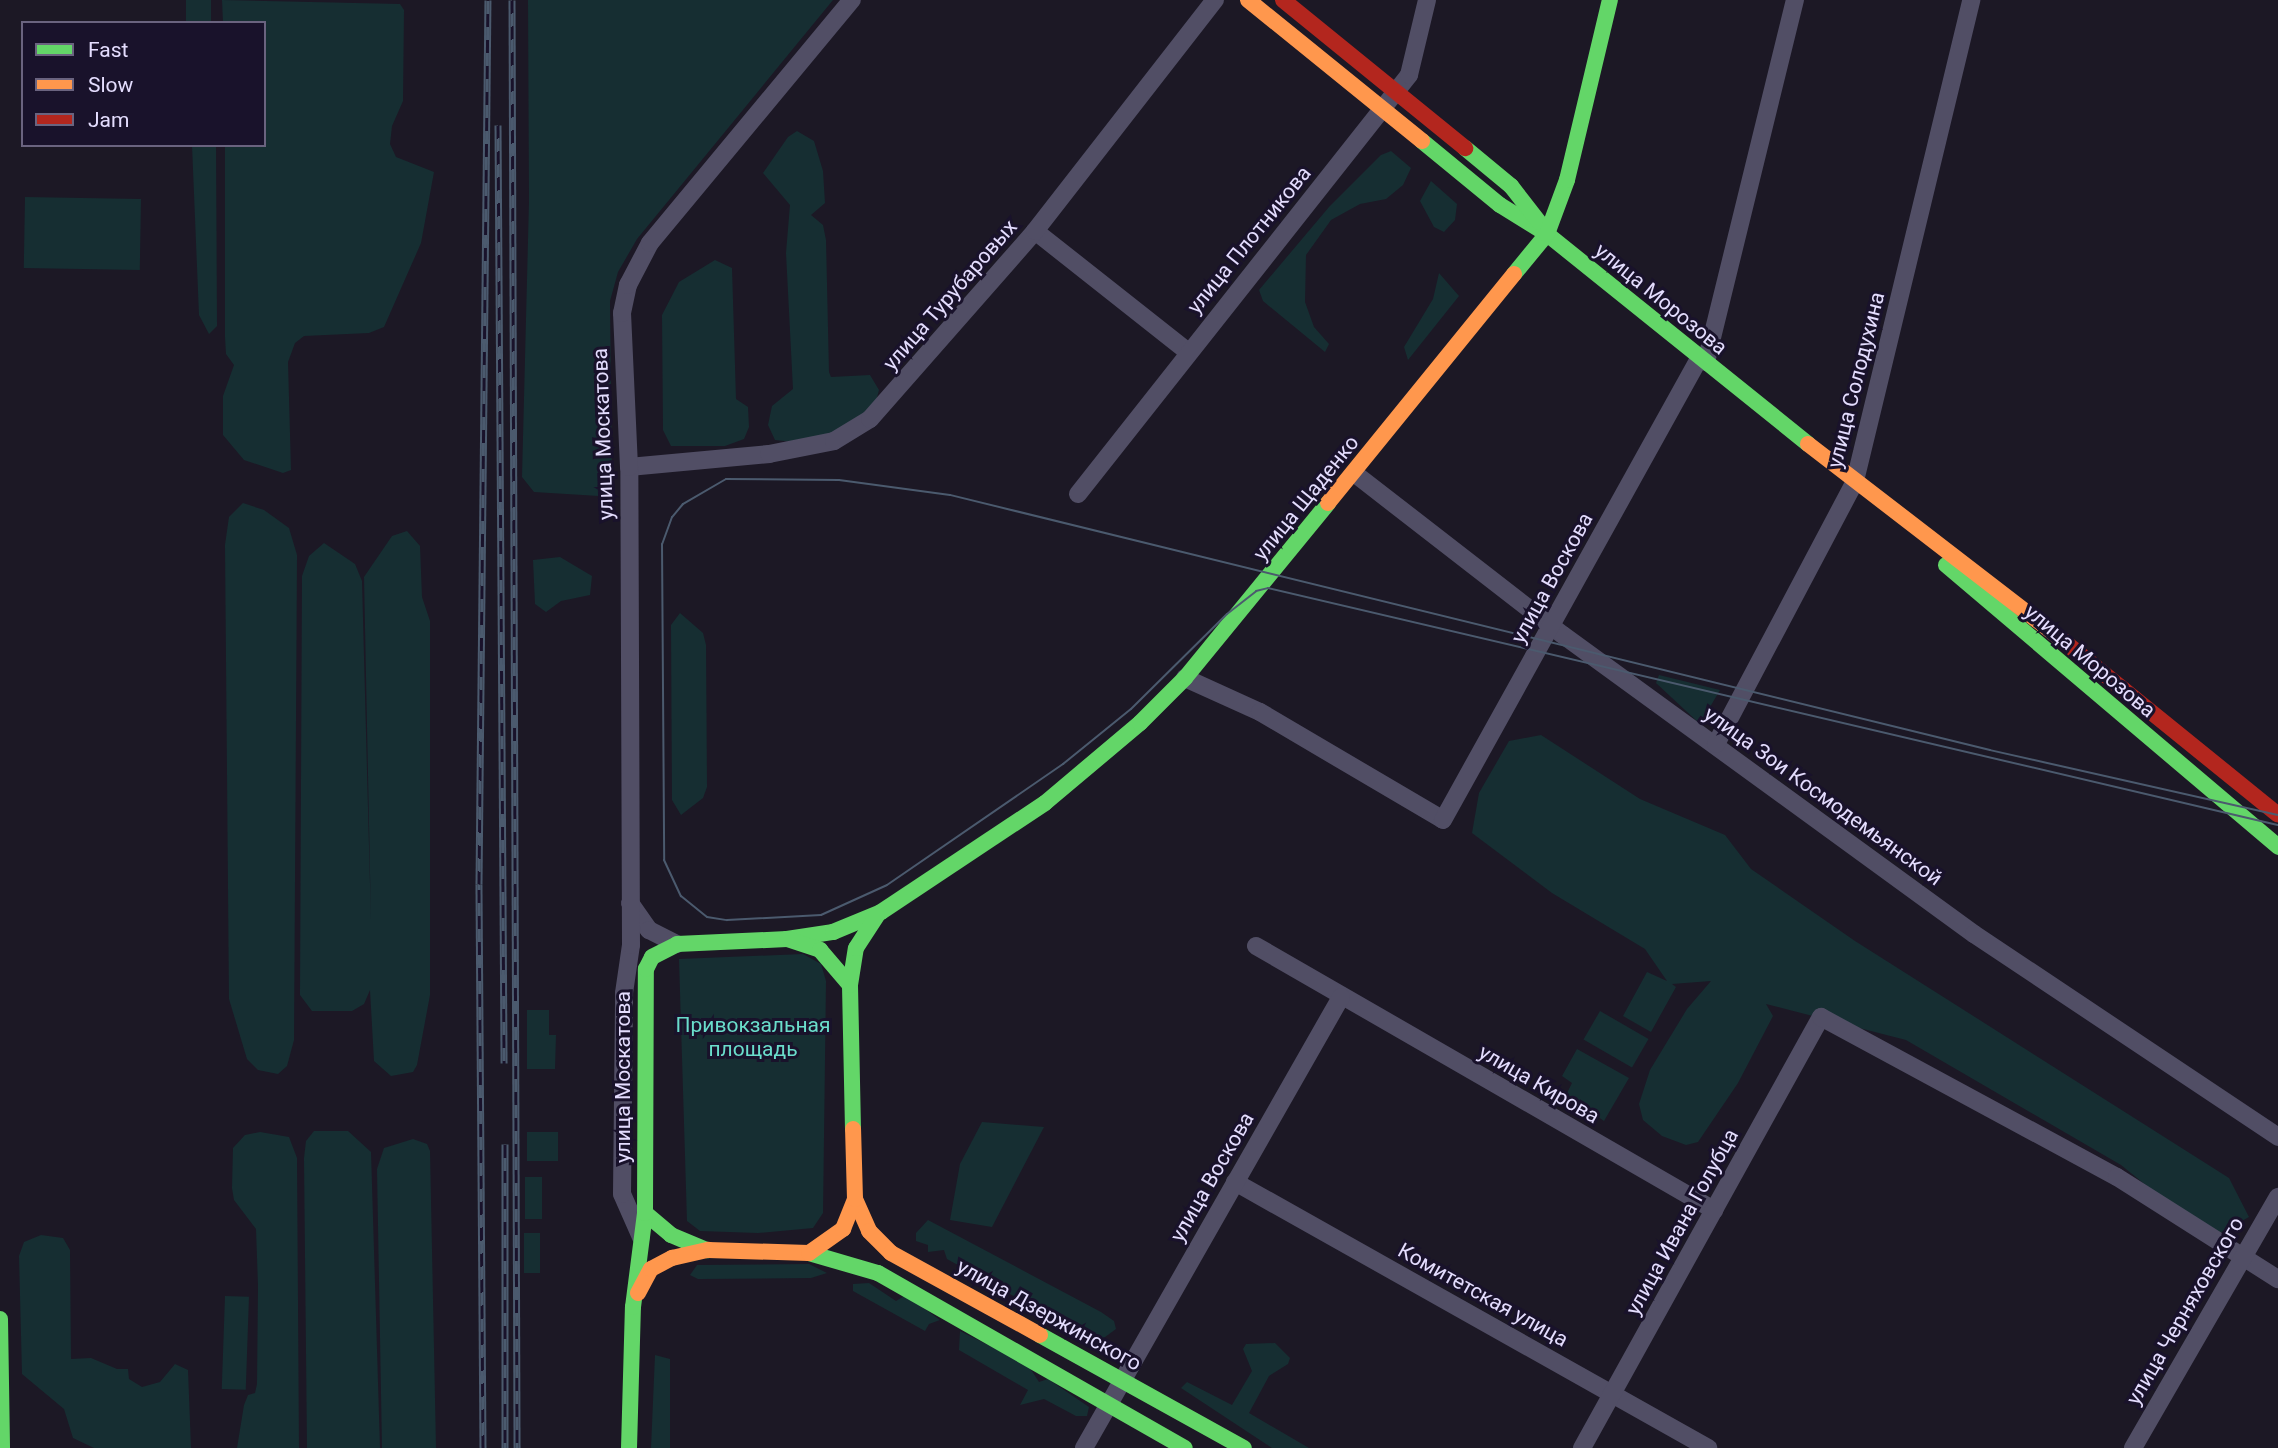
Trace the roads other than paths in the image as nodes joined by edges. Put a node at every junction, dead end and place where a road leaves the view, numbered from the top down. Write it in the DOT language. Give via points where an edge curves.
graph roads {
  1 [pos="852,0"];
  2 [pos="1215,0"];
  3 [pos="1248,0"];
  4 [pos="1283,0"];
  5 [pos="1427,0"];
  6 [pos="1610,0"];
  7 [pos="1795,0"];
  8 [pos="1971,0"];
  9 [pos="1395,93"];
  10 [pos="1382,110"];
  11 [pos="1035,232"];
  12 [pos="1547,234"];
  13 [pos="1188,352"];
  14 [pos="1703,359"];
  15 [pos="629,467"];
  16 [pos="1354,473"];
  17 [pos="1855,481"];
  18 [pos="1078,494"];
  19 [pos="1880,502"];
  20 [pos="1551,626"];
  21 [pos="1185,678"];
  22 [pos="1716,744"];
  23 [pos="2278,815"];
  24 [pos="2278,847"];
  25 [pos="629,903"];
  26 [pos="881,912"];
  27 [pos="787,939"];
  28 [pos="677,944"];
  29 [pos="631,945"];
  30 [pos="1256,946"];
  31 [pos="646,969"];
  32 [pos="850,985"];
  33 [pos="1341,997"];
  34 [pos="2278,1138"];
  35 [pos="1235,1182"];
  36 [pos="622,1194"];
  37 [pos="2278,1197"];
  38 [pos="855,1199"];
  39 [pos="1714,1210"];
  40 [pos="645,1213"];
  41 [pos="641,1237"];
  42 [pos="708,1250"];
  43 [pos="809,1253"];
  44 [pos="2240,1258"];
  45 [pos="2278,1279"];
  46 [pos="633,1307"];
  47 [pos="0,1319"];
  48 [pos="1122,1380"];
  49 [pos="1612,1394"];
  50 [pos="1108,1405"];
  51 [pos="2,1448"];
  52 [pos="629,1448"];
  53 [pos="1084,1448"];
  54 [pos="1185,1448"];
  55 [pos="1244,1448"];
  56 [pos="1582,1448"];
  57 [pos="1708,1448"];
  58 [pos="2133,1448"];
  1 -- 15 [label="street, улица Москатова" via="637,263 622,313"];
  2 -- 11 [label="street, улица Турубаровых"];
  3 -- 10 [label="main road, улица Морозова"];
  4 -- 9 [label="main road, улица Морозова"];
  5 -- 9 [label="street, улица Плотникова" via="1409,75"];
  6 -- 12 [label="main road, улица Щаденко" via="1567,180"];
  7 -- 14 [label="street, улица Воскова"];
  8 -- 17 [label="street, улица Солодухина"];
  9 -- 10 [label="street, улица Плотникова"];
  9 -- 12 [label="main road, улица Морозова" via="1511,186"];
  10 -- 12 [label="main road, улица Морозова" via="1500,205"];
  10 -- 13 [label="street, улица Плотникова"];
  11 -- 13 [label="street"];
  11 -- 15 [label="street, улица Турубаровых" via="888,402 854,430 834,441 769,454"];
  12 -- 14 [label="main road, улица Морозова"];
  12 -- 16 [label="main road, улица Щаденко"];
  13 -- 18 [label="street, улица Плотникова"];
  14 -- 17 [label="main road, улица Морозова"];
  14 -- 20 [label="street, улица Воскова"];
  15 -- 25 [label="street, улица Москатова"];
  16 -- 20 [label="street, улица Зои Космодемьянской"];
  16 -- 21 [label="main road, улица Щаденко"];
  17 -- 19 [label="main road, улица Морозова"];
  17 -- 22 [label="street, улица Солодухина"];
  19 -- 23 [label="main road, улица Морозова" via="1985,577"];
  19 -- 24 [label="main road, улица Морозова" via="1966,584"];
  20 -- 21 [label="street, улица Воскова" via="1443,820 1260,712"];
  20 -- 22 [label="street, улица Зои Космодемьянской"];
  21 -- 26 [label="main road, улица Щаденко" via="1053,796"];
  22 -- 34 [label="street, улица Зои Космодемьянской" via="1984,941"];
  25 -- 28 [label="street" via="649,930"];
  25 -- 29 [label="street, улица Москатова"];
  26 -- 27 [label="main road, улица Щаденко" via="833,932"];
  26 -- 32 [label="main road, улица Щаденко" via="856,947"];
  27 -- 28 [label="main road"];
  27 -- 32 [label="main road" via="820,950"];
  28 -- 31 [label="main road" via="652,957"];
  29 -- 31 [label="street, улица Москатова"];
  29 -- 36 [label="street, улица Москатова" via="624,993"];
  30 -- 33 [label="street, улица Кирова"];
  31 -- 40 [label="main road, улица Москатова"];
  32 -- 38 [label="main road"];
  33 -- 35 [label="street, улица Воскова"];
  33 -- 39 [label="street, улица Кирова"];
  35 -- 48 [label="street, улица Воскова"];
  35 -- 49 [label="street, Комитетская улица"];
  36 -- 40 [label="street, улица Москатова"];
  36 -- 41 [label="street, улица Москатова"];
  37 -- 44 [label="street, улица Черняховского"];
  38 -- 43 [label="main road" via="843,1229"];
  38 -- 48 [label="main road, улица Дзержинского" via="869,1231 891,1253"];
  39 -- 44 [label="street, улица Ивана Голубца" via="1821,1017 2117,1177"];
  39 -- 49 [label="street, улица Ивана Голубца"];
  40 -- 41 [label="main road, улица Москатова"];
  40 -- 42 [label="main road" via="671,1235"];
  41 -- 46 [label="main road, улица Москатова"];
  42 -- 43 [label="main road"];
  42 -- 46 [label="main road" via="657,1264 644,1277"];
  43 -- 50 [label="main road" via="878,1273"];
  44 -- 45 [label="street"];
  44 -- 58 [label="street, улица Черняховского"];
  46 -- 52 [label="main road, улица Москатова"];
  47 -- 51 [label="main road"];
  48 -- 50 [label="street, улица Воскова"];
  48 -- 55 [label="main road, улица Дзержинского"];
  49 -- 56 [label="street, улица Ивана Голубца"];
  49 -- 57 [label="street, Комитетская улица"];
  50 -- 53 [label="street"];
  50 -- 54 [label="main road"];
}
